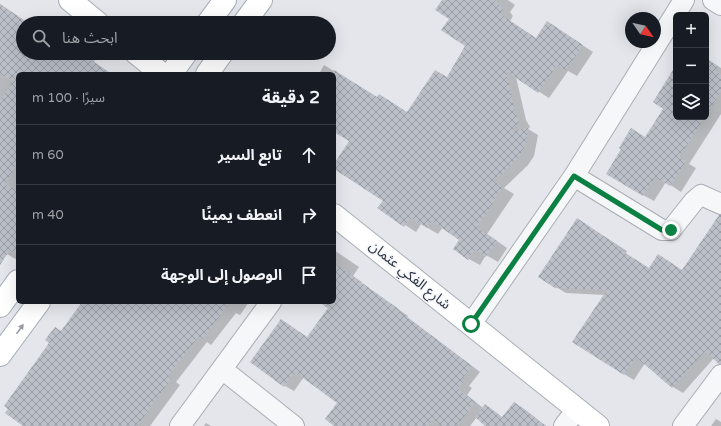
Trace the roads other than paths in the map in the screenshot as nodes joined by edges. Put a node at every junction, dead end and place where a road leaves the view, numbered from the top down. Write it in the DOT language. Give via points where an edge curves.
graph roads {
  1 [pos="70,0"];
  2 [pos="225,0"];
  3 [pos="261,0"];
  4 [pos="684,0"];
  5 [pos="713,0"];
  6 [pos="721,5"];
  7 [pos="89,16"];
  8 [pos="213,16"];
  9 [pos="249,16"];
  10 [pos="145,60"];
  11 [pos="181,60"];
  12 [pos="217,60"];
  13 [pos="160,72"];
  14 [pos="172,72"];
  15 [pos="208,72"];
  16 [pos="574,176"];
  17 [pos="721,204"];
  18 [pos="336,218"];
  19 [pos="16,284"];
  20 [pos="38,304"];
  21 [pos="270,304"];
  22 [pos="0,306"];
  23 [pos="471,324"];
  24 [pos="0,355"];
  25 [pos="222,369"];
  26 [pos="719,384"];
  27 [pos="577,409"];
  28 [pos="180,426"];
  29 [pos="294,426"];
  30 [pos="564,426"];
  31 [pos="598,426"];
  32 [pos="683,426"];
  1 -- 7 [label="street"];
  2 -- 8 [label="street"];
  3 -- 9 [label="street"];
  4 -- 16 [label="street"];
  5 -- 6 [label="street"];
  10 -- 13 [label="street"];
  11 -- 14 [label="street"];
  12 -- 15 [label="street"];
  16 -- 17 [label="street" via="662,230 671,230 701,195"];
  16 -- 23 [label="street"];
  18 -- 23 [label="street, شارع الفكي عثمان"];
  19 -- 22 [label="street"];
  24 -- 20 [label="street, one-way"];
  21 -- 25 [label="street"];
  23 -- 27 [label="street, شارع الفكي عثمان"];
  25 -- 28 [label="street"];
  25 -- 29 [label="street"];
  26 -- 32 [label="street"];
  27 -- 30 [label="street"];
  27 -- 31 [label="street, شارع الفكي عثمان"];
}
